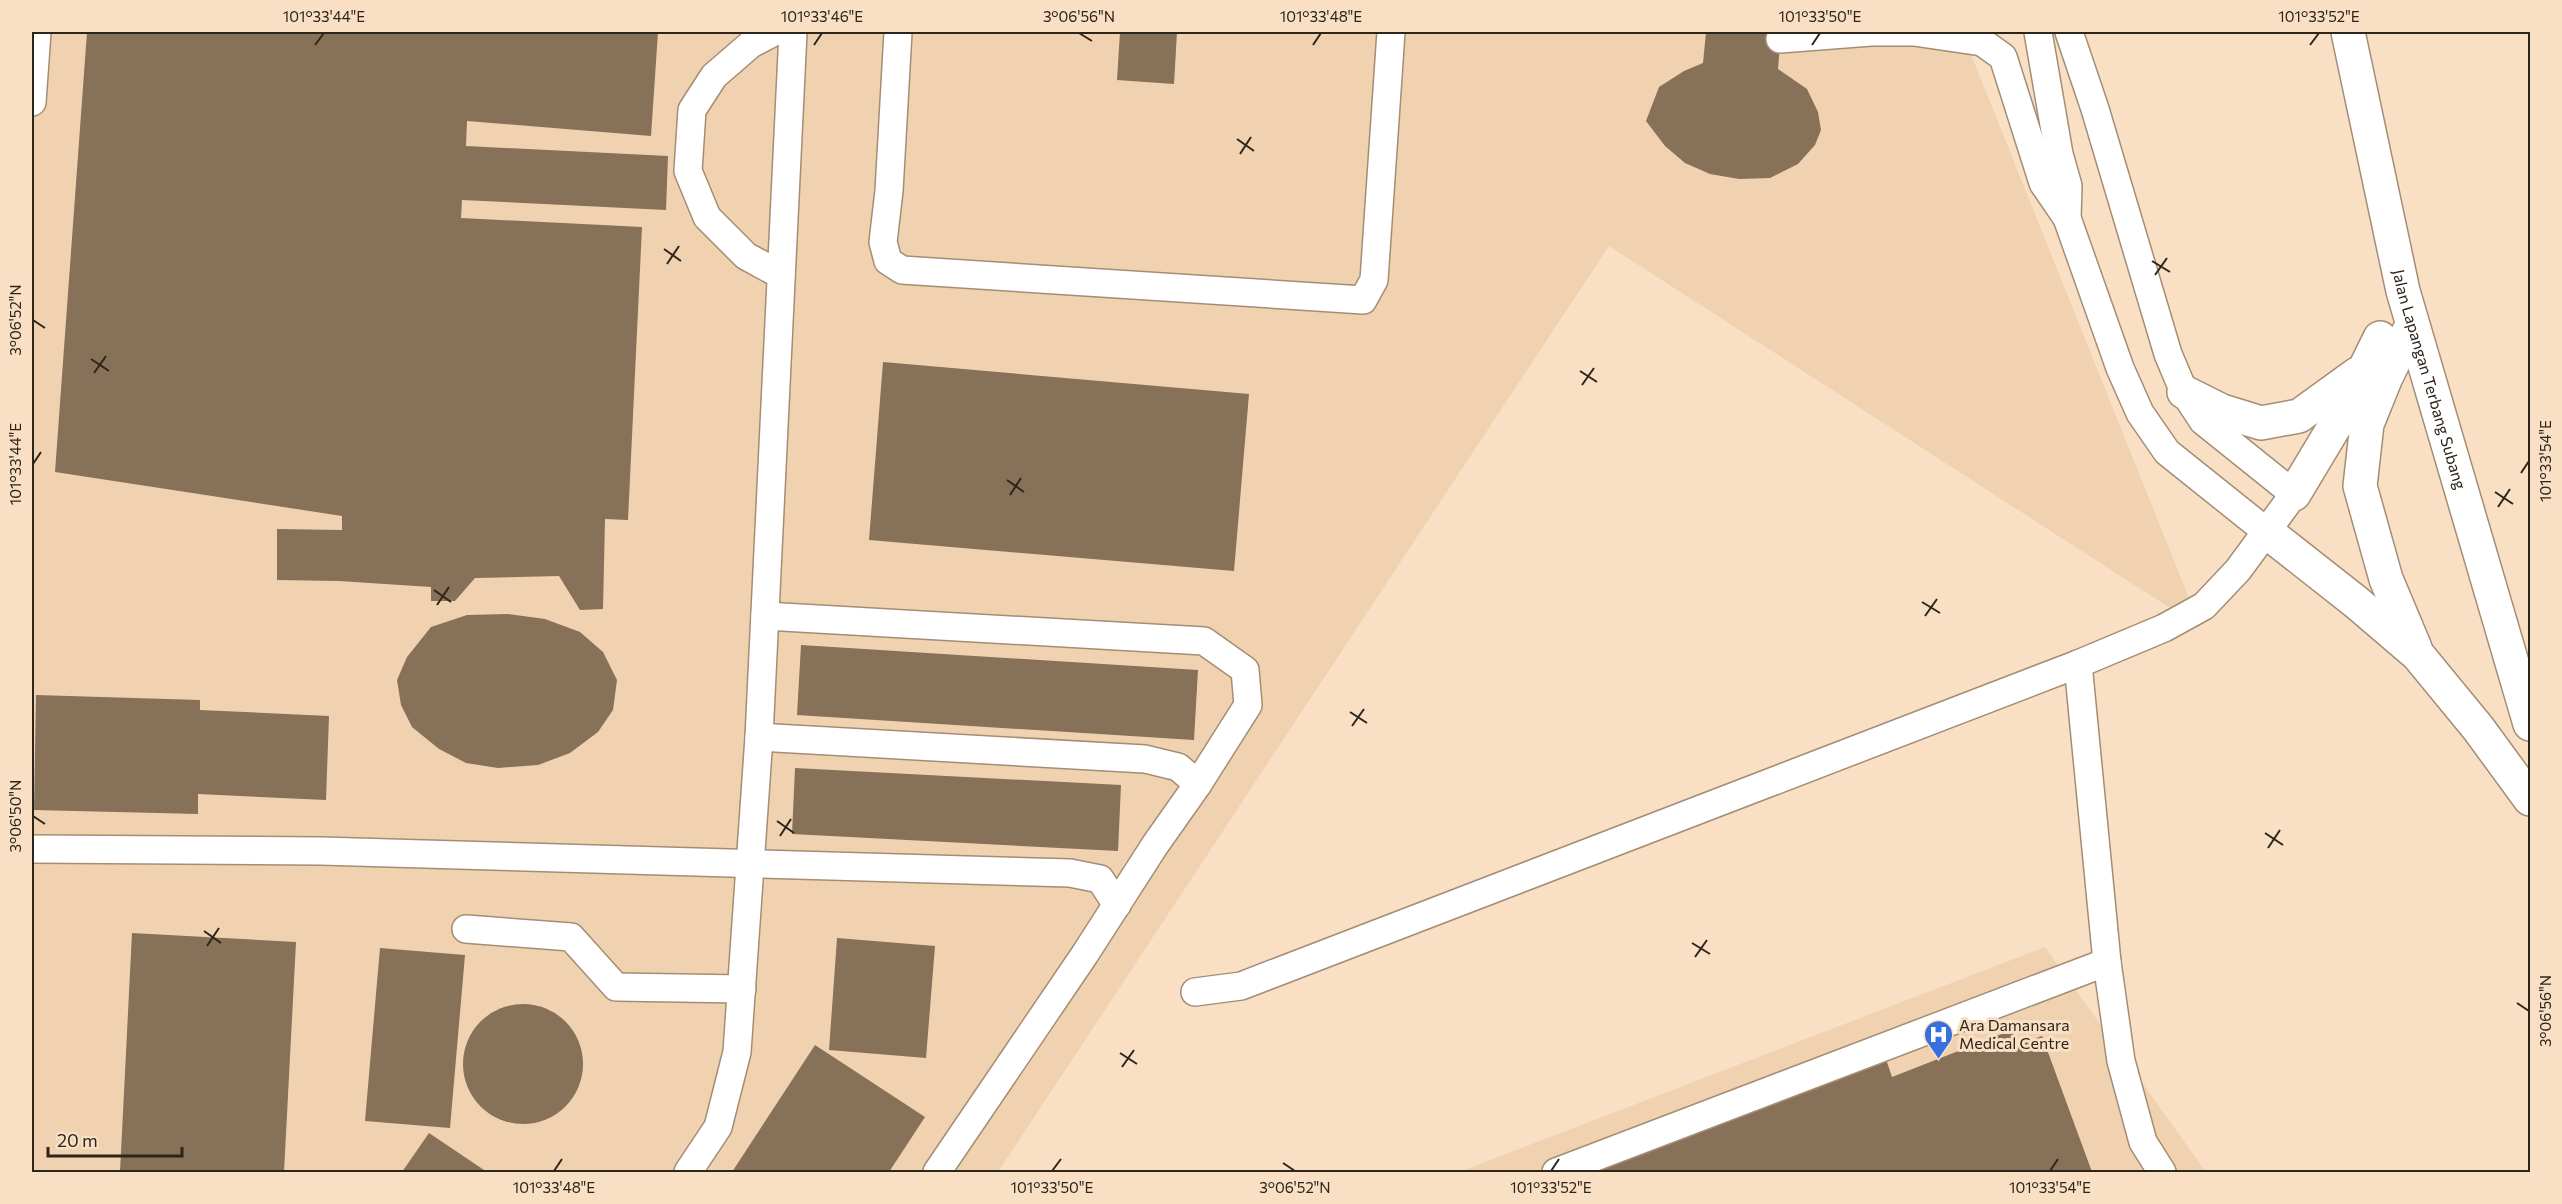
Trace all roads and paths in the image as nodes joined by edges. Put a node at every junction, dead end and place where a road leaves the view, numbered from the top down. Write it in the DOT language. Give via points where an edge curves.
graph roads {
  1 [pos="37,32"];
  2 [pos="774,32"];
  3 [pos="793,32"];
  4 [pos="898,32"];
  5 [pos="1391,32"];
  6 [pos="2069,32"];
  7 [pos="2348,32"];
  8 [pos="2036,33"];
  9 [pos="1780,39"];
  10 [pos="32,102"];
  11 [pos="2095,109"];
  12 [pos="2067,218"];
  13 [pos="781,275"];
  14 [pos="2403,291"];
  15 [pos="2412,325"];
  16 [pos="2367,367"];
  17 [pos="2184,392"];
  18 [pos="2294,494"];
  19 [pos="2267,532"];
  20 [pos="765,616"];
  21 [pos="2418,655"];
  22 [pos="2078,664"];
  23 [pos="2530,724"];
  24 [pos="759,737"];
  25 [pos="1198,784"];
  26 [pos="2530,799"];
  27 [pos="32,849"];
  28 [pos="752,864"];
  29 [pos="1117,905"];
  30 [pos="466,928"];
  31 [pos="2107,962"];
  32 [pos="742,990"];
  33 [pos="1195,992"];
  34 [pos="688,1173"];
  35 [pos="937,1173"];
  36 [pos="1556,1173"];
  37 [pos="2162,1173"];
  1 -- 10 [label="lane"];
  2 -- 13 [label="lane" via="751,44 714,76 692,110 688,171 706,217 746,256"];
  3 -- 13 [label="lane"];
  4 -- 5 [label="lane" via="883,242 888,261 902,270 1363,300 1374,280"];
  6 -- 11 [label="lane"];
  7 -- 14 [label="main road, Jalan Lapangan Terbang Subang"];
  8 -- 11 [label="lane"];
  8 -- 12 [label="lane" via="2068,186"];
  9 -- 12 [label="lane" via="1914,32 1982,42 2003,57 2043,183"];
  11 -- 17 [label="lane" via="2168,354"];
  12 -- 19 [label="lane" via="2140,413 2167,452"];
  13 -- 20 [label="lane"];
  14 -- 15 [label="main road, Jalan Lapangan Terbang Subang"];
  14 -- 16 [label="main road"];
  15 -- 21 [label="main road" via="2367,424 2360,486 2386,579"];
  15 -- 23 [label="main road, Jalan Lapangan Terbang Subang"];
  16 -- 17 [label="main road" via="2299,416 2261,423 2222,411"];
  16 -- 18 [label="main road"];
  17 -- 18 [label="lane" via="2203,421"];
  18 -- 19 [label="lane"];
  19 -- 21 [label="main road"];
  19 -- 22 [label="lane" via="2204,606 2164,628"];
  20 -- 24 [label="lane"];
  20 -- 25 [label="lane" via="1204,641 1245,670 1248,705"];
  21 -- 26 [label="main road"];
  22 -- 31 [label="lane"];
  22 -- 33 [label="lane" via="1241,986"];
  24 -- 25 [label="lane" via="1145,759 1178,767"];
  24 -- 28 [label="lane"];
  25 -- 29 [label="lane"];
  27 -- 28 [label="lane" via="321,851"];
  28 -- 29 [label="lane" via="1070,873 1100,879"];
  28 -- 32 [label="lane"];
  29 -- 35 [label="lane"];
  30 -- 32 [label="lane" via="571,937 616,987"];
  31 -- 36 [label="lane"];
  31 -- 37 [label="lane" via="2121,1061 2133,1109 2143,1142"];
  32 -- 34 [label="lane" via="737,1052 718,1127"];
}
